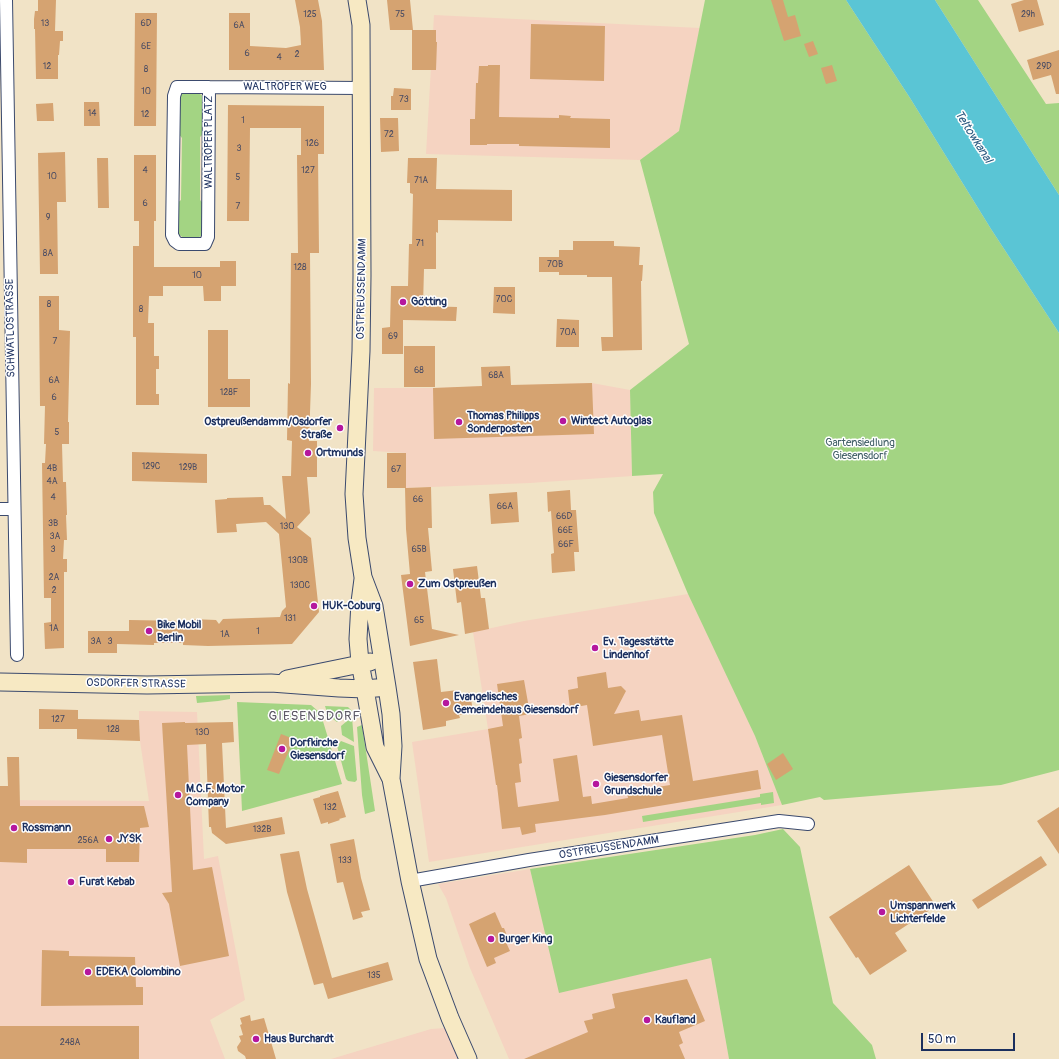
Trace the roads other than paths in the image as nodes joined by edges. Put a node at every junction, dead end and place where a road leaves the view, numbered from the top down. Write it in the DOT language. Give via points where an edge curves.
graph roads {
  1 [pos="6,0"];
  2 [pos="357,0"];
  3 [pos="209,87"];
  4 [pos="362,88"];
  5 [pos="4,163"];
  6 [pos="6,352"];
  7 [pos="0,509"];
  8 [pos="14,509"];
  9 [pos="363,577"];
  10 [pos="17,655"];
  11 [pos="382,660"];
  12 [pos="360,664"];
  13 [pos="0,682"];
  14 [pos="271,683"];
  15 [pos="387,687"];
  16 [pos="365,688"];
  17 [pos="391,779"];
  18 [pos="808,824"];
  19 [pos="410,881"];
  20 [pos="468,1059"];
  1 -- 5 [label="street, SCHWATLOSTRASSE"];
  2 -- 4 [label="main road, OSTPREUSSENDAMM" via="361,25"];
  3 -- 3 [label="street, WALTROPER PLATZ" via="177,87 174,96 172,235 179,244 205,244 208,237"];
  3 -- 4 [label="street, WALTROPER WEG"];
  4 -- 9 [label="main road, OSTPREUSSENDAMM" via="362,312 354,494"];
  5 -- 6 [label="street, SCHWATLOSTRASSE"];
  6 -- 8 [label="street, SCHWATLOSTRASSE"];
  7 -- 8 [label="street"];
  8 -- 10 [label="street, SCHWATLOSTRASSE"];
  9 -- 11 [label="main road, OSTPREUSSENDAMM" via="374,606"];
  9 -- 12 [label="main road, OSTPREUSSENDAMM" via="358,639"];
  11 -- 12 [label="main road, OSDORFER STRASSE"];
  11 -- 15 [label="main road, OSTPREUSSENDAMM"];
  12 -- 14 [label="main road, OSDORFER STRASSE"];
  12 -- 16 [label="main road, OSTPREUSSENDAMM"];
  13 -- 14 [label="main road, OSDORFER STRASSE" via="147,685"];
  14 -- 16 [label="main road, OSDORFER STRASSE"];
  15 -- 16 [label="main road, OSDORFER STRASSE"];
  15 -- 17 [label="main road, OSTPREUSSENDAMM" via="393,746"];
  16 -- 17 [label="main road, OSTPREUSSENDAMM" via="375,747"];
  17 -- 19 [label="main road, OSTPREUSSENDAMM"];
  18 -- 19 [label="street, OSTPREUSSENDAMM" via="779,821"];
  19 -- 20 [label="main road, OSTPREUSSENDAMM" via="428,959"];
}
